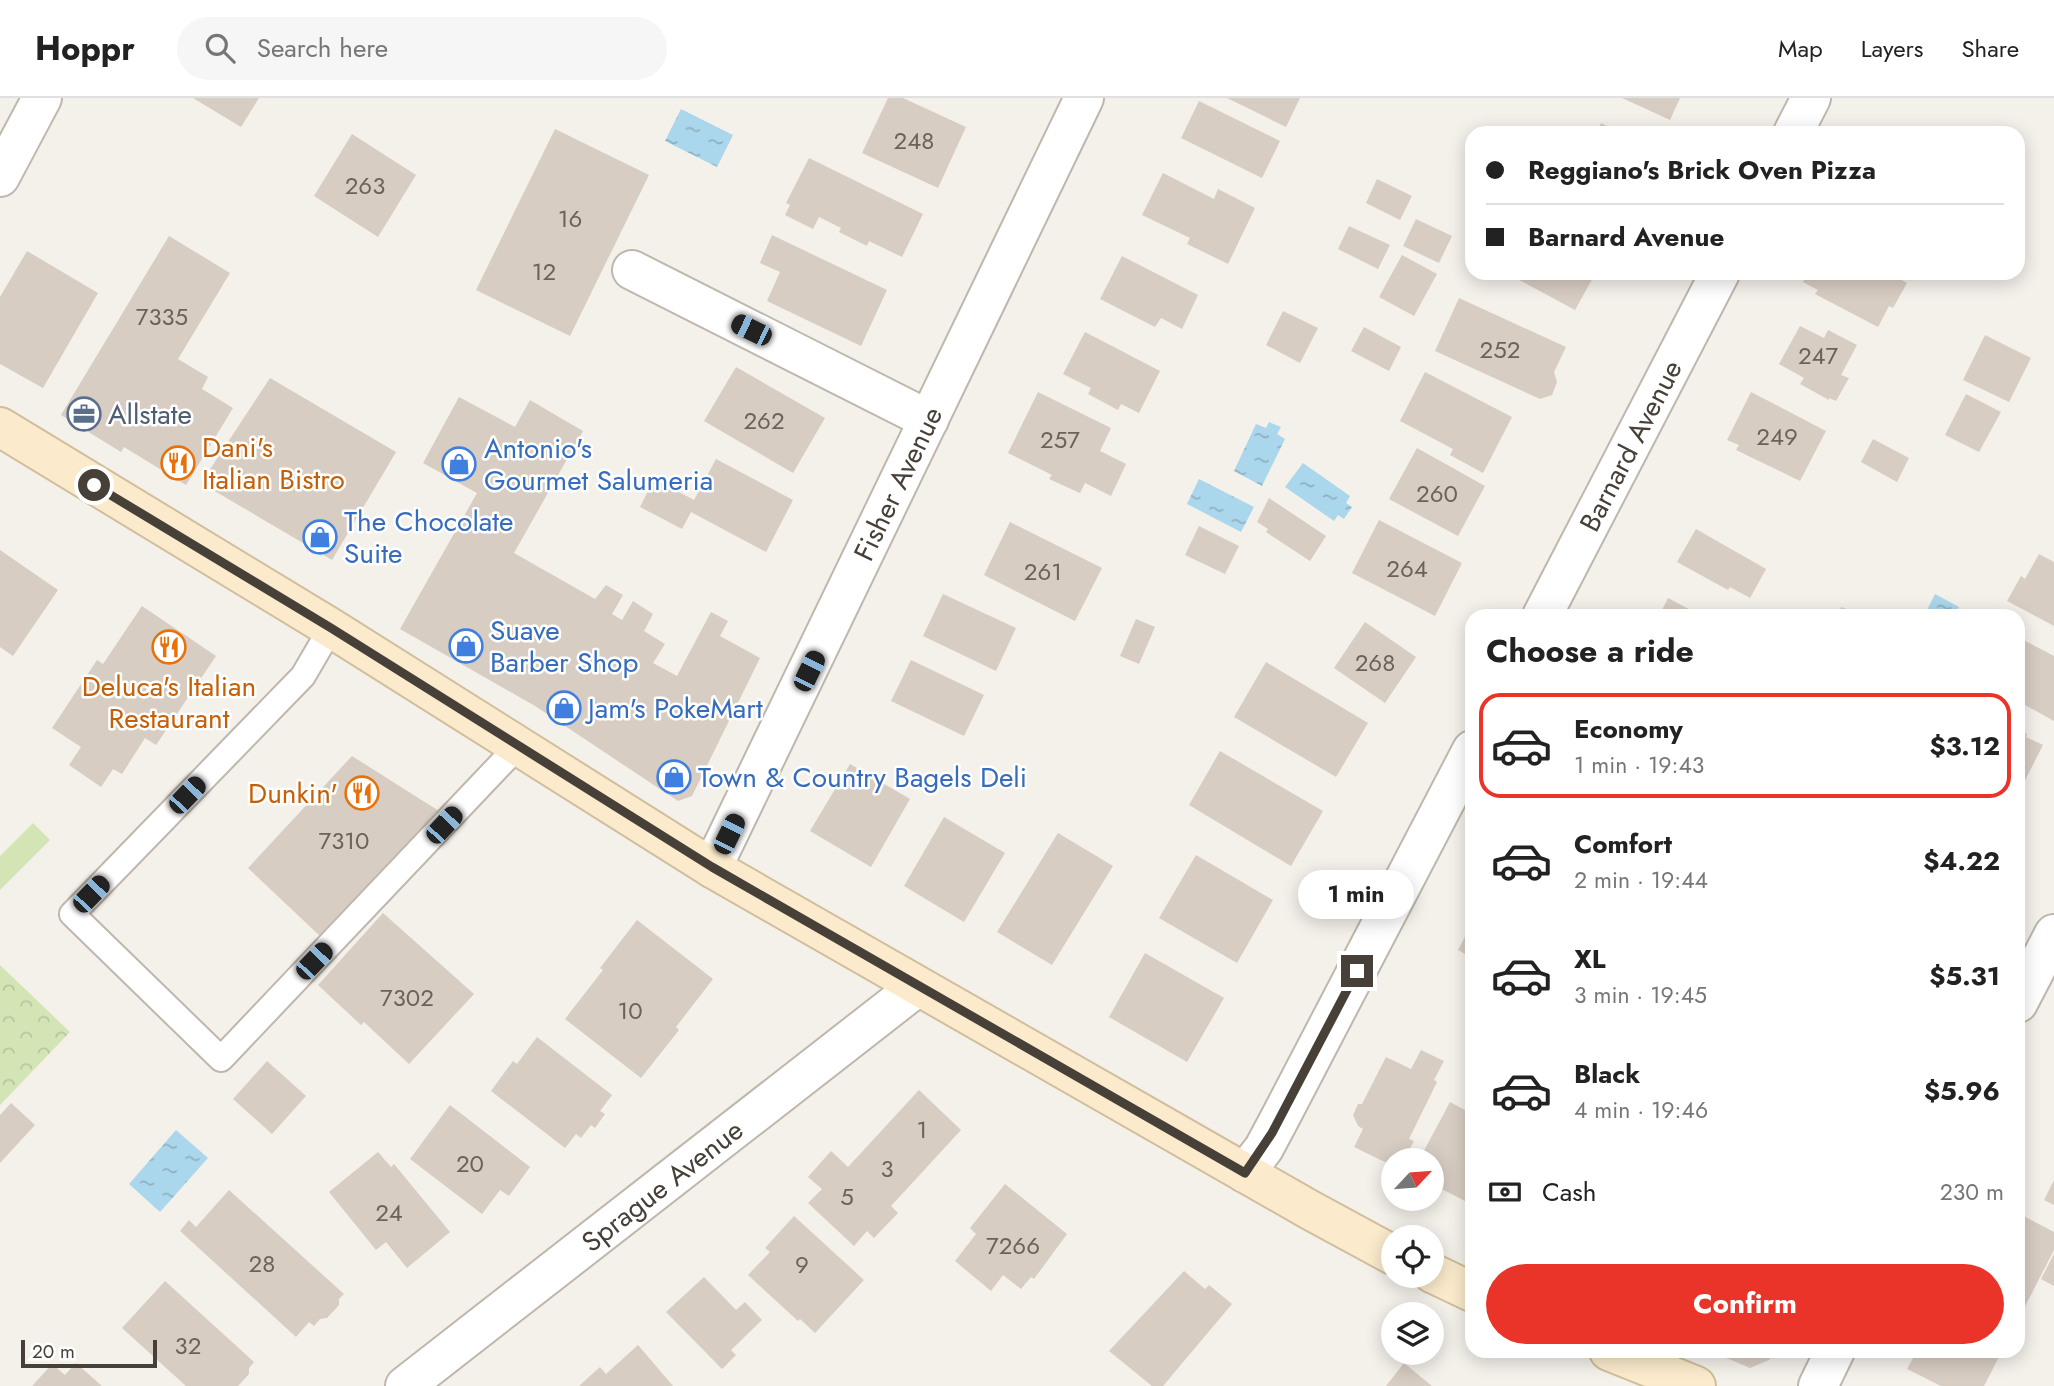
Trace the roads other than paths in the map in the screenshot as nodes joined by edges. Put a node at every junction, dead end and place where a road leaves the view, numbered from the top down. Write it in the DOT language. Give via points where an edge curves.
graph roads {
  1 [pos="42,98"];
  2 [pos="1084,98"];
  3 [pos="1811,98"];
  4 [pos="1797,126"];
  5 [pos="0,177"];
  6 [pos="632,270"];
  7 [pos="1716,280"];
  8 [pos="929,420"];
  9 [pos="0,427"];
  10 [pos="1546,609"];
  11 [pos="331,628"];
  12 [pos="518,746"];
  13 [pos="1465,763"];
  14 [pos="712,867"];
  15 [pos="2054,934"];
  16 [pos="917,986"];
  17 [pos="2025,990"];
  18 [pos="1245,1173"];
  19 [pos="1381,1248"];
  20 [pos="1444,1279"];
  21 [pos="1465,1289"];
  22 [pos="1626,1358"];
  23 [pos="1832,1358"];
  24 [pos="405,1386"];
  25 [pos="1696,1386"];
  26 [pos="1818,1386"];
  1 -- 5 [label="street"];
  2 -- 8 [label="street, Fisher Avenue"];
  3 -- 4 [label="street"];
  6 -- 8 [label="street"];
  7 -- 10 [label="street, Barnard Avenue"];
  8 -- 14 [label="street, Fisher Avenue"];
  9 -- 11 [label="main road"];
  11 -- 12 [label="main road"];
  11 -- 12 [label="lane" via="303,676 72,914 221,1059"];
  12 -- 14 [label="main road"];
  13 -- 18 [label="street" via="1264,1148"];
  14 -- 16 [label="main road"];
  15 -- 17 [label="street"];
  16 -- 18 [label="main road"];
  16 -- 24 [label="street, Sprague Avenue"];
  18 -- 19 [label="main road"];
  20 -- 21 [label="main road"];
  22 -- 25 [label="main road"];
  23 -- 26 [label="street"];
}
